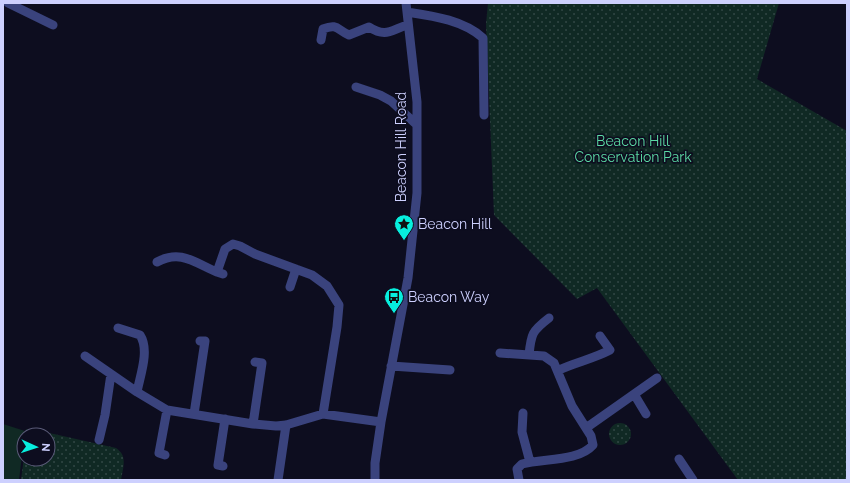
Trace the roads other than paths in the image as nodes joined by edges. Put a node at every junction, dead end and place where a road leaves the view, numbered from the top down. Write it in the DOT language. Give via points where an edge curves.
graph roads {
  1 [pos="8,3"];
  2 [pos="407,8"];
  3 [pos="53,25"];
  4 [pos="407,25"];
  5 [pos="321,40"];
  6 [pos="356,87"];
  7 [pos="484,116"];
  8 [pos="417,125"];
  9 [pos="157,262"];
  10 [pos="296,269"];
  11 [pos="290,287"];
  12 [pos="549,318"];
  13 [pos="118,328"];
  14 [pos="600,336"];
  15 [pos="205,341"];
  16 [pos="500,353"];
  17 [pos="529,355"];
  18 [pos="85,356"];
  19 [pos="261,363"];
  20 [pos="391,366"];
  21 [pos="450,370"];
  22 [pos="559,370"];
  23 [pos="111,374"];
  24 [pos="657,378"];
  25 [pos="137,392"];
  26 [pos="634,394"];
  27 [pos="167,410"];
  28 [pos="523,413"];
  29 [pos="194,414"];
  30 [pos="323,414"];
  31 [pos="646,414"];
  32 [pos="225,419"];
  33 [pos="381,422"];
  34 [pos="253,424"];
  35 [pos="286,425"];
  36 [pos="586,428"];
  37 [pos="98,440"];
  38 [pos="159,453"];
  39 [pos="679,459"];
  40 [pos="530,462"];
  41 [pos="218,465"];
  42 [pos="692,479"];
  43 [pos="278,480"];
  44 [pos="375,480"];
  45 [pos="519,480"];
  1 -- 3 [label="street"];
  2 -- 4 [label="street, Beacon Hill Road"];
  2 -- 7 [label="street" via="474,30 482,38"];
  4 -- 5 [label="street" via="383,33 369,27 349,35 332,26 323,29"];
  4 -- 8 [label="street, Beacon Hill Road" via="417,102"];
  6 -- 8 [label="street" via="390,101"];
  8 -- 20 [label="street, Beacon Hill Road" via="414,234"];
  9 -- 10 [label="street" via="171,256 179,256 217,272 225,249 233,244"];
  10 -- 11 [label="street"];
  10 -- 30 [label="street" via="312,275 327,286 339,305"];
  12 -- 17 [label="street" via="536,323 530,337"];
  13 -- 25 [label="street" via="140,335 144,341"];
  14 -- 22 [label="street" via="612,354"];
  15 -- 29 [label="street"];
  16 -- 17 [label="street"];
  17 -- 22 [label="street" via="544,356"];
  18 -- 23 [label="street"];
  19 -- 34 [label="street"];
  20 -- 21 [label="street"];
  20 -- 33 [label="street, Beacon Hill Road"];
  22 -- 36 [label="street" via="567,394"];
  23 -- 25 [label="street"];
  23 -- 37 [label="street" via="105,415"];
  24 -- 26 [label="street"];
  25 -- 27 [label="street"];
  26 -- 31 [label="street"];
  26 -- 36 [label="street"];
  27 -- 29 [label="street"];
  27 -- 38 [label="street"];
  28 -- 40 [label="street" via="518,426"];
  29 -- 32 [label="street"];
  30 -- 33 [label="street"];
  30 -- 35 [label="street"];
  32 -- 34 [label="street"];
  32 -- 41 [label="street"];
  33 -- 44 [label="street, Beacon Hill Road"];
  34 -- 35 [label="street"];
  35 -- 43 [label="street"];
  36 -- 40 [label="street" via="593,445 586,452"];
  39 -- 42 [label="street"];
  40 -- 45 [label="street" via="522,464 517,469"];
}
